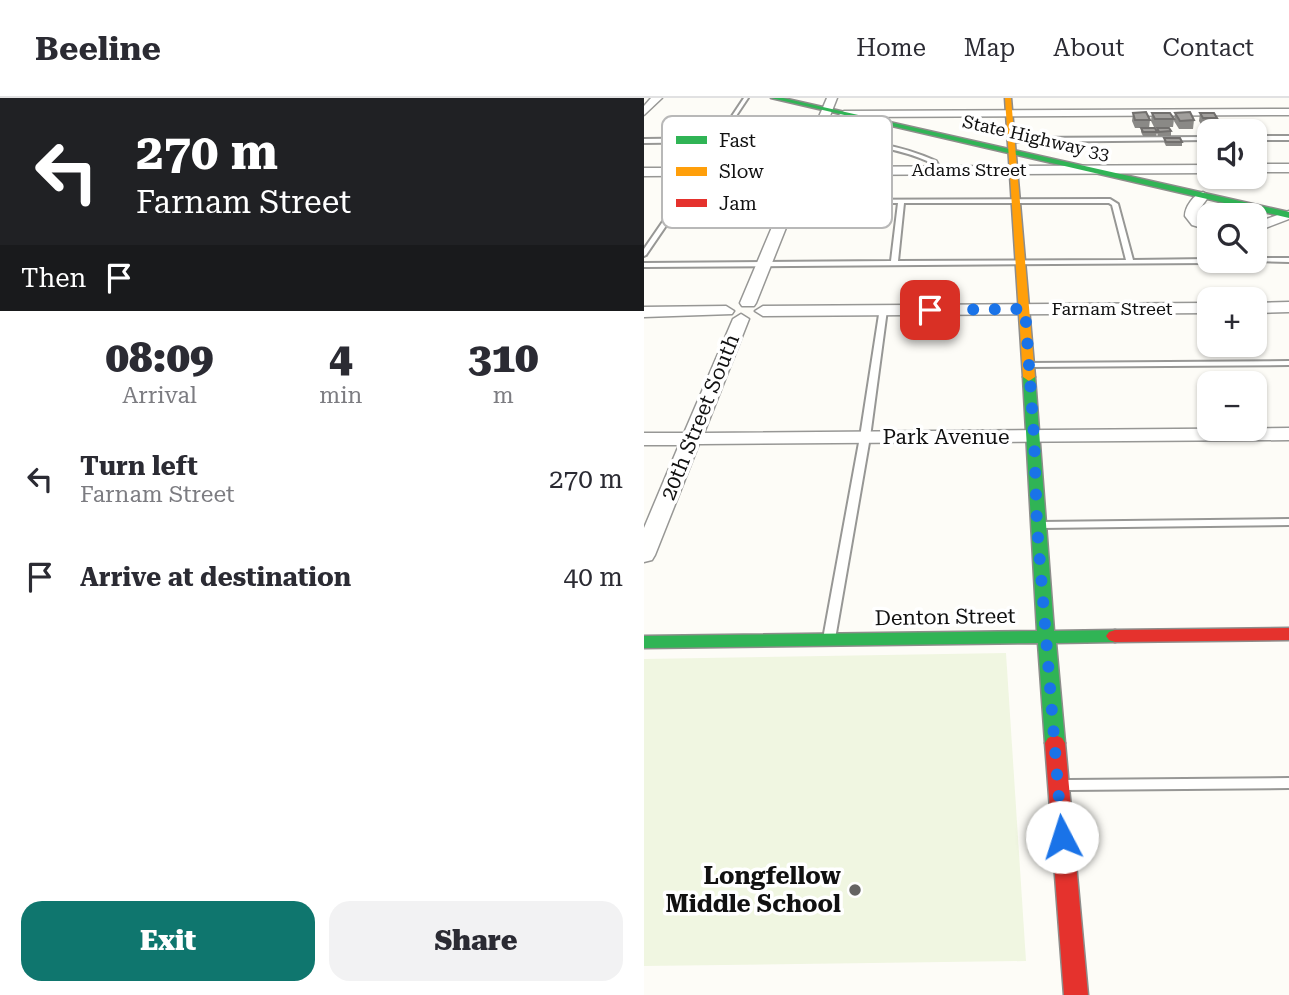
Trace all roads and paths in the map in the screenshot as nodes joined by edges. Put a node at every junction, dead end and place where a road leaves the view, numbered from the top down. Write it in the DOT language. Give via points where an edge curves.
graph roads {
  1 [pos="657,98"];
  2 [pos="746,98"];
  3 [pos="774,98"];
  4 [pos="829,104"];
  5 [pos="1009,106"];
  6 [pos="1289,112"];
  7 [pos="644,113"];
  8 [pos="844,114"];
  9 [pos="733,116"];
  10 [pos="854,116"];
  11 [pos="892,123"];
  12 [pos="1197,138"];
  13 [pos="1267,138"];
  14 [pos="1289,138"];
  15 [pos="644,141"];
  16 [pos="662,141"];
  17 [pos="1011,146"];
  18 [pos="892,150"];
  19 [pos="1267,168"];
  20 [pos="1289,168"];
  21 [pos="1090,169"];
  22 [pos="1197,169"];
  23 [pos="892,170"];
  24 [pos="937,170"];
  25 [pos="1013,170"];
  26 [pos="644,172"];
  27 [pos="662,172"];
  28 [pos="1203,195"];
  29 [pos="1016,201"];
  30 [pos="892,202"];
  31 [pos="901,202"];
  32 [pos="1197,203"];
  33 [pos="1197,203"];
  34 [pos="1288,215"];
  35 [pos="1197,221"];
  36 [pos="1267,226"];
  37 [pos="662,227"];
  38 [pos="780,228"];
  39 [pos="644,254"];
  40 [pos="1267,260"];
  41 [pos="1289,260"];
  42 [pos="1129,261"];
  43 [pos="1197,261"];
  44 [pos="1022,262"];
  45 [pos="894,263"];
  46 [pos="765,264"];
  47 [pos="644,265"];
  48 [pos="1267,307"];
  49 [pos="1289,307"];
  50 [pos="1197,308"];
  51 [pos="1025,309"];
  52 [pos="883,310"];
  53 [pos="744,311"];
  54 [pos="644,312"];
  55 [pos="1289,363"];
  56 [pos="1029,365"];
  57 [pos="1289,434"];
  58 [pos="865,437"];
  59 [pos="1034,437"];
  60 [pos="644,439"];
  61 [pos="690,439"];
  62 [pos="1289,522"];
  63 [pos="1037,525"];
  64 [pos="644,555"];
  65 [pos="1289,634"];
  66 [pos="1046,637"];
  67 [pos="829,639"];
  68 [pos="644,642"];
  69 [pos="1289,783"];
  70 [pos="1058,785"];
  71 [pos="1076,995"];
  1 -- 7 [label="street"];
  2 -- 9 [label="lane"];
  3 -- 4 [label="street, State Highway 33"];
  4 -- 8 [label="street, State Highway 33"];
  5 -- 6 [label="street"];
  5 -- 8 [label="street"];
  5 -- 17 [label="street"];
  8 -- 10 [label="street, State Highway 33"];
  11 -- 17 [label="street, State Highway 33"];
  12 -- 17 [label="lane"];
  13 -- 14 [label="lane"];
  15 -- 16 [label="lane"];
  17 -- 21 [label="street, State Highway 33"];
  17 -- 25 [label="street"];
  18 -- 24 [label="lane" via="934,162"];
  19 -- 20 [label="street"];
  21 -- 22 [label="street, Adams Street"];
  21 -- 25 [label="street, Adams Street"];
  21 -- 28 [label="street, State Highway 33"];
  23 -- 24 [label="street, Adams Street"];
  24 -- 25 [label="street, Adams Street"];
  25 -- 29 [label="street"];
  26 -- 27 [label="street, Adams Street"];
  28 -- 32 [label="street"];
  28 -- 34 [label="street, State Highway 33"];
  29 -- 31 [label="lane"];
  29 -- 42 [label="lane" via="1110,201 1115,204"];
  29 -- 44 [label="street"];
  30 -- 31 [label="lane"];
  31 -- 45 [label="lane"];
  33 -- 35 [label="street" via="1192,210"];
  34 -- 36 [label="street"];
  37 -- 39 [label="lane"];
  38 -- 46 [label="street, 20th Street South"];
  40 -- 41 [label="lane"];
  42 -- 43 [label="lane"];
  42 -- 44 [label="lane"];
  44 -- 45 [label="lane"];
  44 -- 51 [label="street"];
  45 -- 46 [label="lane"];
  46 -- 47 [label="lane"];
  46 -- 53 [label="street, 20th Street South"];
  48 -- 49 [label="street"];
  50 -- 51 [label="street, Farnam Street"];
  51 -- 52 [label="street, Farnam Street"];
  51 -- 56 [label="street"];
  52 -- 53 [label="street, Farnam Street"];
  52 -- 58 [label="lane"];
  53 -- 54 [label="street, Farnam Street"];
  53 -- 61 [label="street, 20th Street South"];
  55 -- 56 [label="lane"];
  56 -- 59 [label="street"];
  57 -- 59 [label="street, Park Avenue"];
  58 -- 59 [label="street, Park Avenue"];
  58 -- 61 [label="street, Park Avenue"];
  58 -- 67 [label="lane"];
  59 -- 63 [label="street"];
  60 -- 61 [label="street, Park Avenue"];
  61 -- 64 [label="street, 20th Street South"];
  62 -- 63 [label="lane"];
  63 -- 66 [label="street"];
  65 -- 66 [label="street, Denton Street"];
  66 -- 67 [label="street, Denton Street"];
  66 -- 70 [label="street"];
  67 -- 68 [label="street, Denton Street"];
  69 -- 70 [label="lane"];
  70 -- 71 [label="street"];
}
